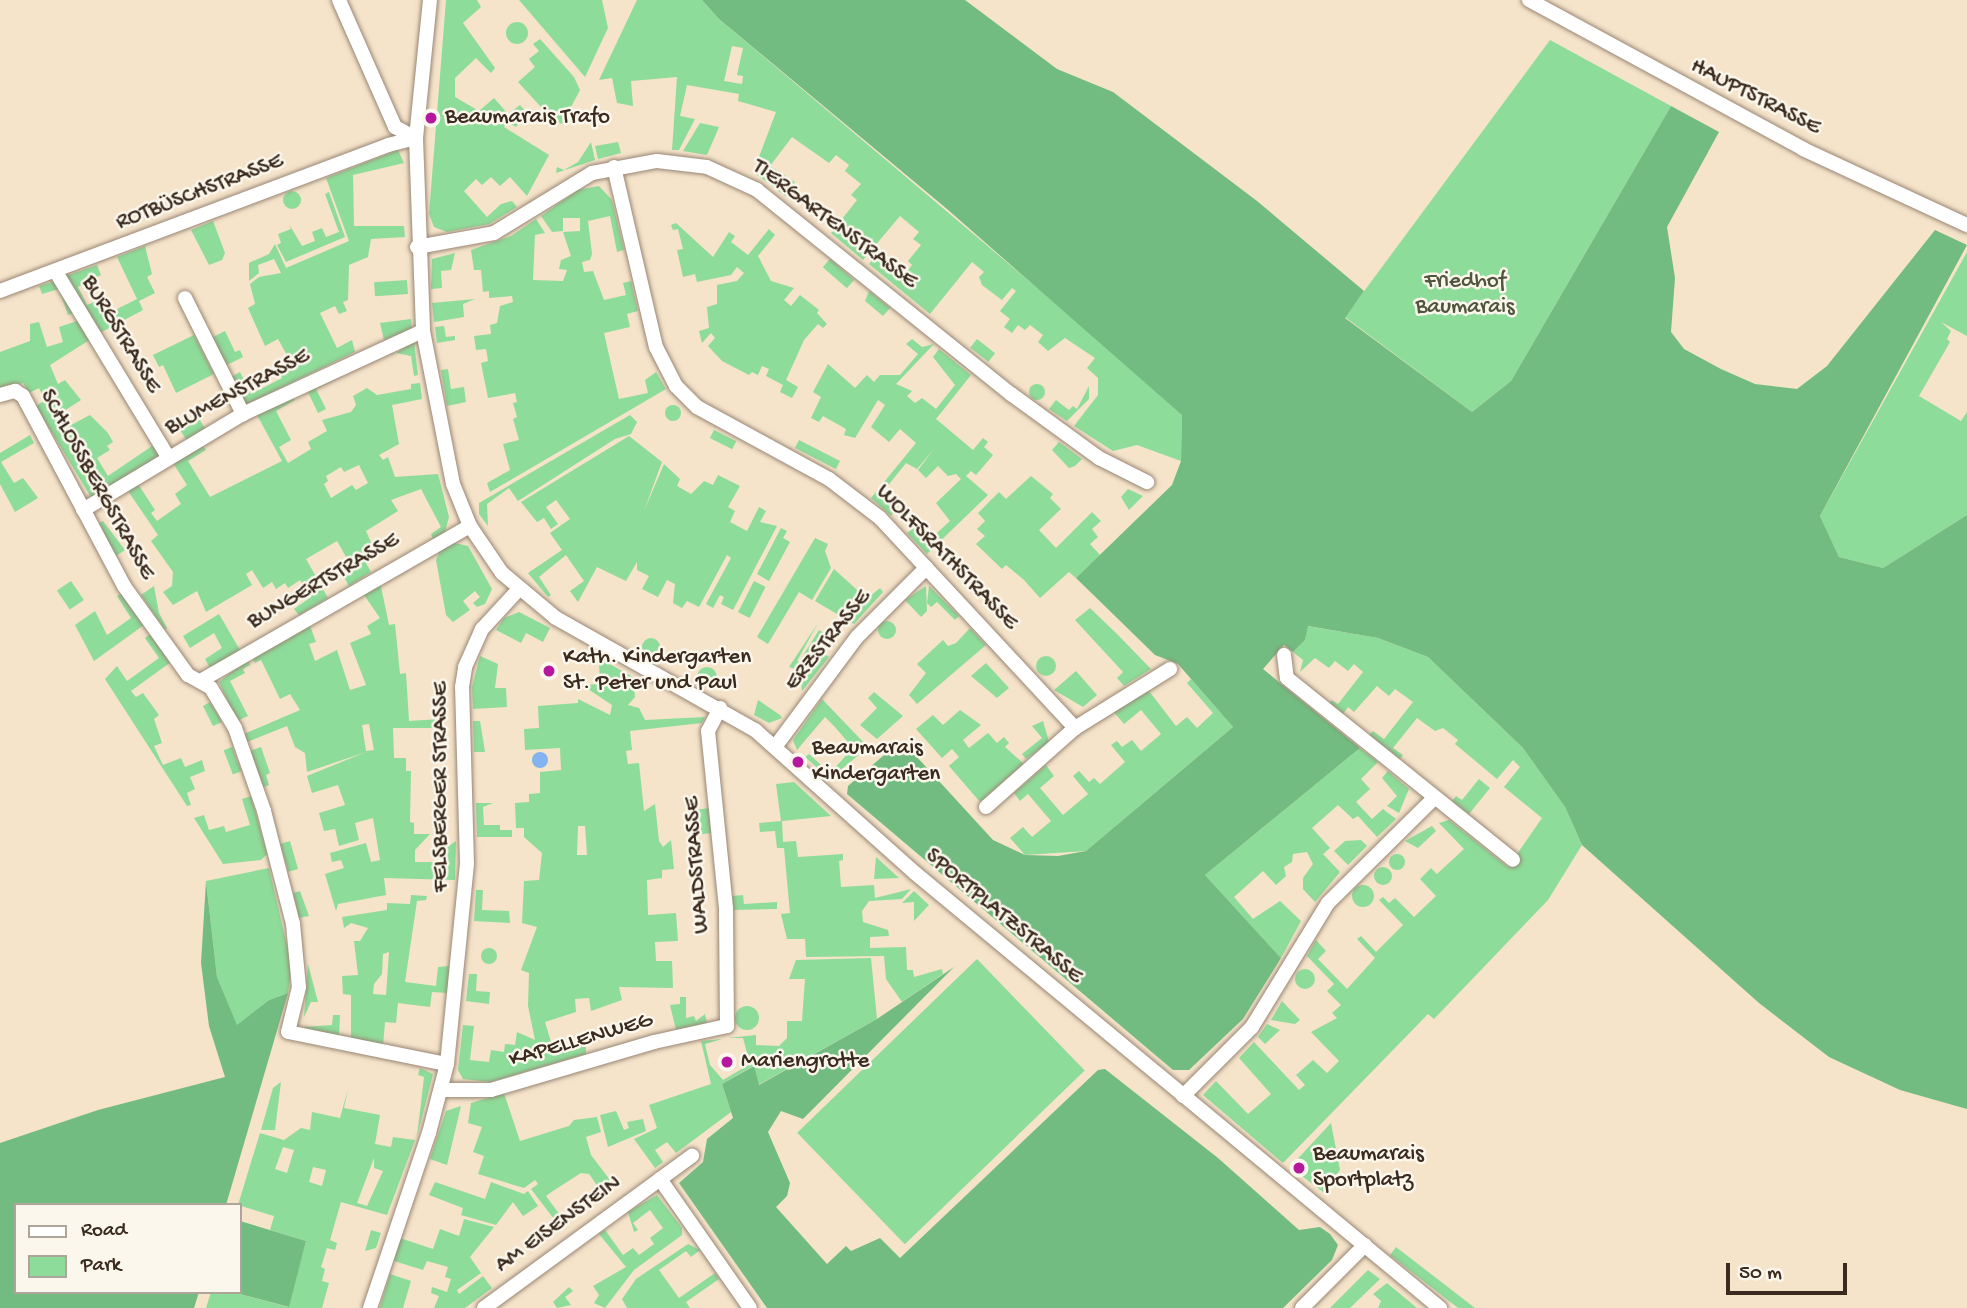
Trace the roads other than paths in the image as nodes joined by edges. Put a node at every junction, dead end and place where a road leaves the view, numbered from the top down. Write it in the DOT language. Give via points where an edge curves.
graph roads {
  1 [pos="339,0"];
  2 [pos="430,0"];
  3 [pos="1529,0"];
  4 [pos="416,138"];
  5 [pos="614,167"];
  6 [pos="1967,225"];
  7 [pos="416,247"];
  8 [pos="56,272"];
  9 [pos="0,291"];
  10 [pos="185,298"];
  11 [pos="423,331"];
  12 [pos="0,395"];
  13 [pos="243,414"];
  14 [pos="168,457"];
  15 [pos="1147,482"];
  16 [pos="83,510"];
  17 [pos="470,526"];
  18 [pos="926,568"];
  19 [pos="518,590"];
  20 [pos="1284,655"];
  21 [pos="1170,669"];
  22 [pos="202,680"];
  23 [pos="720,708"];
  24 [pos="1075,728"];
  25 [pos="775,747"];
  26 [pos="1434,797"];
  27 [pos="986,807"];
  28 [pos="1513,860"];
  29 [pos="728,1021"];
  30 [pos="447,1064"];
  31 [pos="441,1090"];
  32 [pos="1183,1096"];
  33 [pos="692,1156"];
  34 [pos="660,1179"];
  35 [pos="1366,1245"];
  36 [pos="370,1308"];
  37 [pos="484,1308"];
  38 [pos="750,1308"];
  39 [pos="1302,1308"];
  40 [pos="1440,1308"];
  1 -- 4 [label="street" via="396,127"];
  2 -- 4 [label="street"];
  3 -- 6 [label="street, HAUPTSTRASSE" via="1732,113"];
  4 -- 7 [label="street"];
  4 -- 8 [label="street, ROTBÜSCHSTRASSE"];
  5 -- 7 [label="street, TIERGARTENSTRASSE" via="574,181 494,233"];
  5 -- 15 [label="street, TIERGARTENSTRASSE" via="678,162 741,180 1030,408 1099,458"];
  5 -- 18 [label="street, WOLFSRATHSTRASSE" via="656,347 676,386 697,407 856,498"];
  7 -- 11 [label="street"];
  8 -- 9 [label="street, ROTBÜSCHSTRASSE"];
  8 -- 14 [label="street, BURGSTRASSE"];
  10 -- 13 [label="street"];
  11 -- 13 [label="street, BLUMENSTRASSE"];
  11 -- 17 [label="street" via="453,484"];
  12 -- 16 [label="street, SCHLOSSBERGSTRASSE" via="15,391 23,396"];
  13 -- 14 [label="street, BLUMENSTRASSE"];
  14 -- 16 [label="street, BLUMENSTRASSE"];
  16 -- 22 [label="street, SCHLOSSBERGSTRASSE" via="124,586 188,676"];
  17 -- 19 [label="street"];
  17 -- 22 [label="street, BUNGERTSTRASSE"];
  18 -- 24 [label="street, WOLFSRATHSTRASSE"];
  18 -- 25 [label="street, ERZSTRASSE" via="857,637"];
  19 -- 23 [label="street, SPORTPLATZSTRASSE" via="556,618"];
  19 -- 30 [label="street, FELSBERGER STRASSE" via="482,629 462,687 467,864"];
  20 -- 26 [label="street" via="1287,678"];
  21 -- 24 [label="street"];
  22 -- 30 [label="street, SCHLOSSBERGSTRASSE" via="234,728 264,811 290,911 299,988 288,1032"];
  23 -- 25 [label="street, SPORTPLATZSTRASSE"];
  23 -- 29 [label="street, WALDSTRASSE" via="708,731 726,908"];
  24 -- 27 [label="street"];
  25 -- 32 [label="street, SPORTPLATZSTRASSE" via="915,873"];
  26 -- 28 [label="street"];
  26 -- 32 [label="street" via="1328,903 1252,1027"];
  29 -- 31 [label="street, KAPELLENWEG" via="723,1030 654,1042 491,1090"];
  30 -- 31 [label="street, FELSBERGER STRASSE"];
  31 -- 36 [label="street, FELSBERGER STRASSE"];
  32 -- 35 [label="street, SPORTPLATZSTRASSE"];
  33 -- 34 [label="street, AM EISENSTEIN"];
  34 -- 37 [label="street, AM EISENSTEIN"];
  34 -- 38 [label="street"];
  35 -- 39 [label="street"];
  35 -- 40 [label="street, SPORTPLATZSTRASSE"];
}
